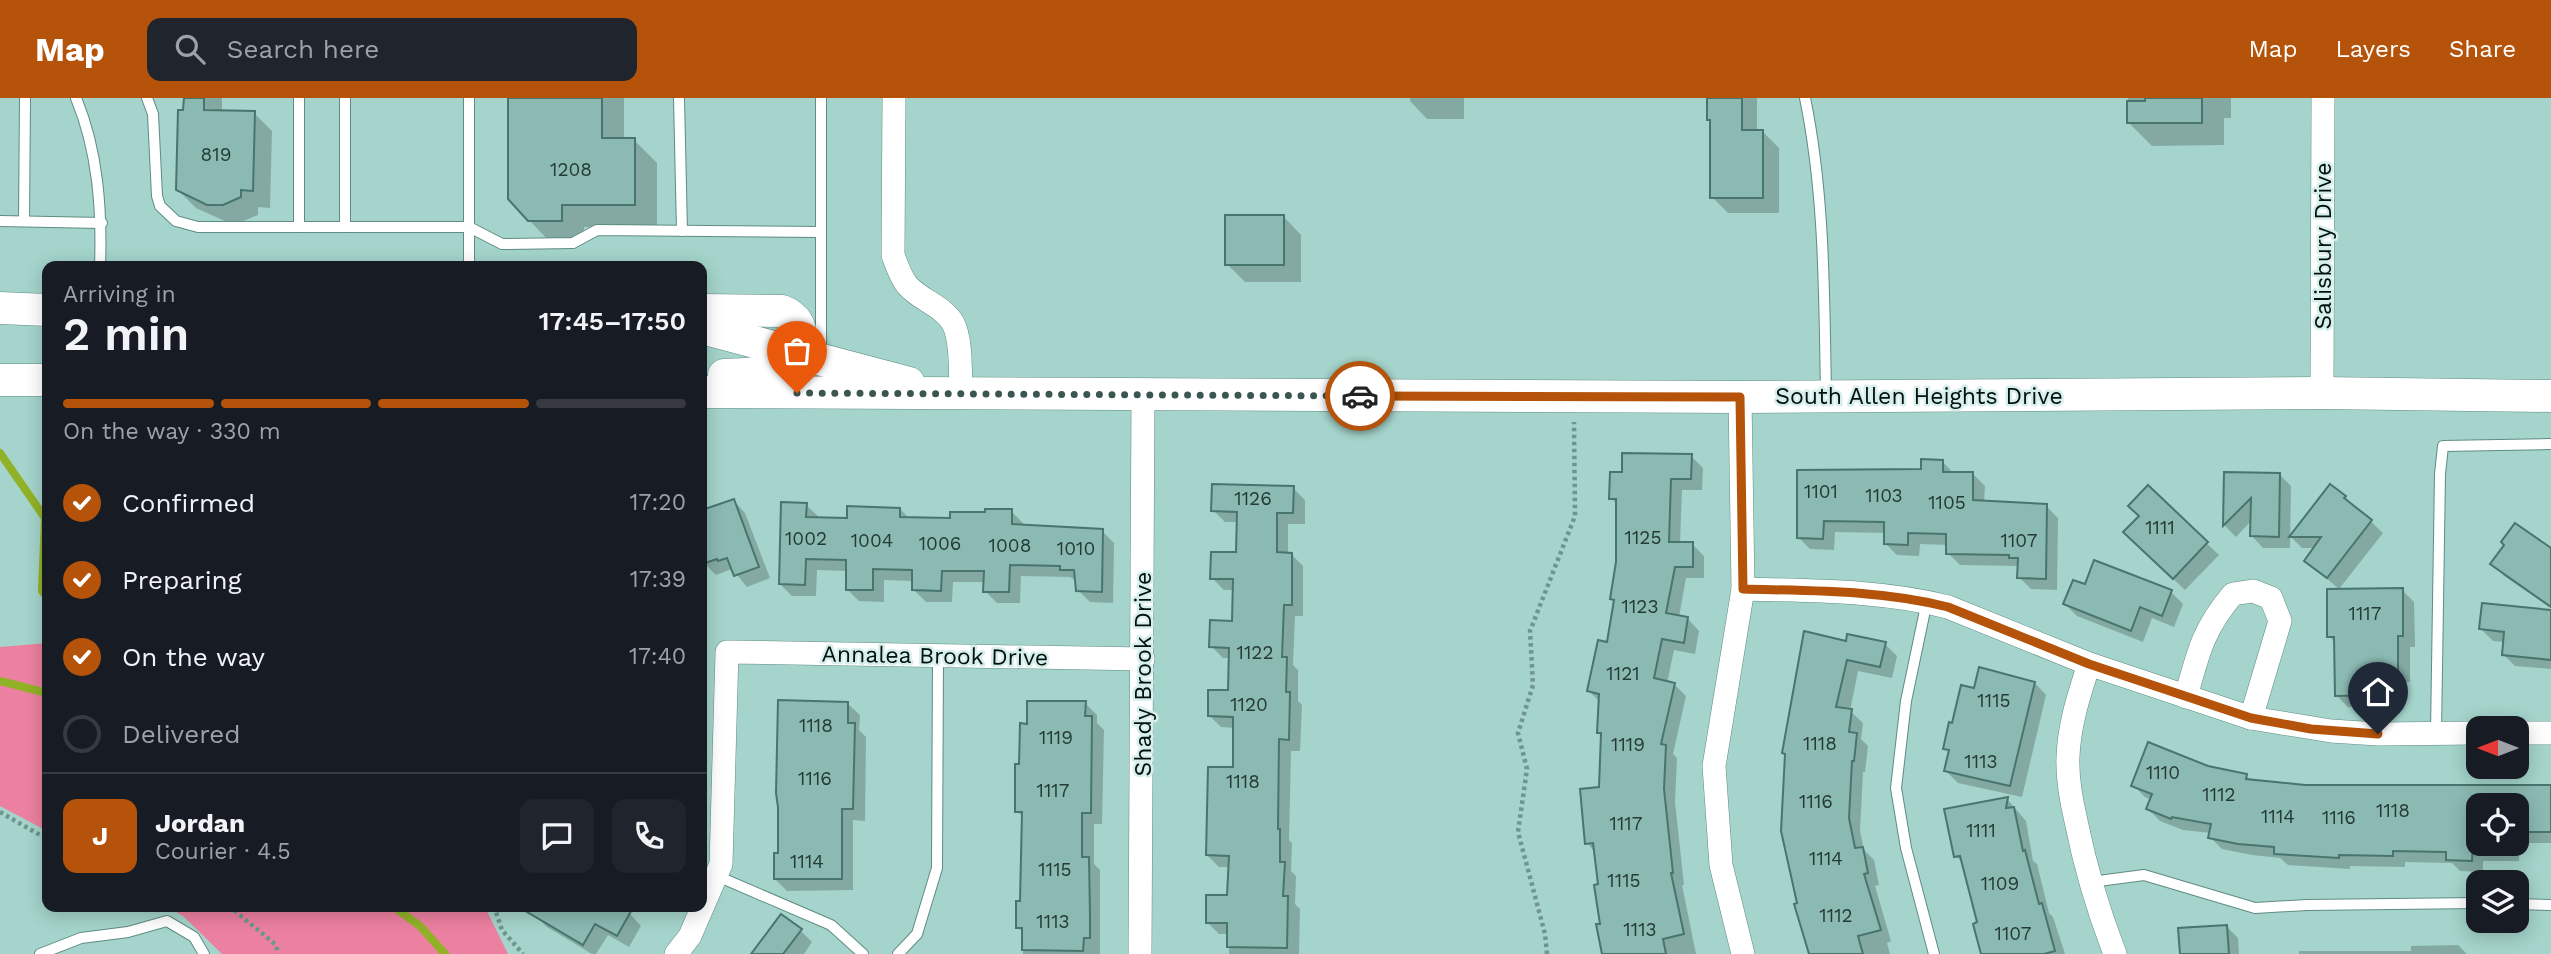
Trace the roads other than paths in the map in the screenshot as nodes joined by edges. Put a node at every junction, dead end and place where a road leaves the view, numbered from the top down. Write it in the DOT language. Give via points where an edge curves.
graph roads {
  1 [pos="25,98"];
  2 [pos="89,98"];
  3 [pos="147,98"];
  4 [pos="299,98"];
  5 [pos="345,98"];
  6 [pos="469,98"];
  7 [pos="679,98"];
  8 [pos="821,98"];
  9 [pos="894,98"];
  10 [pos="1805,98"];
  11 [pos="2323,98"];
  12 [pos="77,101"];
  13 [pos="0,221"];
  14 [pos="24,221"];
  15 [pos="102,222"];
  16 [pos="299,227"];
  17 [pos="345,227"];
  18 [pos="469,227"];
  19 [pos="682,231"];
  20 [pos="821,232"];
  21 [pos="100,261"];
  22 [pos="469,261"];
  23 [pos="0,308"];
  24 [pos="42,310"];
  25 [pos="707,310"];
  26 [pos="821,312"];
  27 [pos="707,330"];
  28 [pos="813,365"];
  29 [pos="707,376"];
  30 [pos="0,380"];
  31 [pos="42,380"];
  32 [pos="707,391"];
  33 [pos="956,394"];
  34 [pos="2322,394"];
  35 [pos="1143,395"];
  36 [pos="1826,396"];
  37 [pos="2551,396"];
  38 [pos="1740,397"];
  39 [pos="2551,444"];
  40 [pos="1743,589"];
  41 [pos="1927,601"];
  42 [pos="938,656"];
  43 [pos="1143,659"];
  44 [pos="2089,664"];
  45 [pos="2186,696"];
  46 [pos="2251,718"];
  47 [pos="2436,733"];
  48 [pos="2466,733"];
  49 [pos="2529,733"];
  50 [pos="2551,733"];
  51 [pos="716,876"];
  52 [pos="2091,882"];
  53 [pos="707,897"];
  54 [pos="2466,903"];
  55 [pos="2529,904"];
  56 [pos="2551,905"];
  57 [pos="700,912"];
  58 [pos="40,954"];
  59 [pos="204,954"];
  60 [pos="676,954"];
  61 [pos="863,954"];
  62 [pos="898,954"];
  63 [pos="1140,954"];
  64 [pos="1743,954"];
  65 [pos="1934,954"];
  66 [pos="2115,954"];
  1 -- 14 [label="lane"];
  2 -- 12 [label="lane"];
  3 -- 16 [label="lane" via="153,114 157,196 167,215 198,227"];
  4 -- 16 [label="lane"];
  5 -- 17 [label="lane"];
  6 -- 18 [label="lane"];
  7 -- 19 [label="lane"];
  8 -- 20 [label="lane"];
  9 -- 33 [label="street" via="893,255 908,286 943,310 953,324 957,335"];
  10 -- 36 [label="lane" via="1813,134 1824,268"];
  11 -- 34 [label="street, Salisbury Drive"];
  12 -- 15 [label="lane" via="95,169"];
  13 -- 14 [label="lane"];
  14 -- 15 [label="lane"];
  15 -- 21 [label="lane"];
  16 -- 17 [label="lane"];
  17 -- 18 [label="lane"];
  18 -- 19 [label="lane" via="502,244 572,243 597,230"];
  18 -- 22 [label="lane"];
  19 -- 20 [label="lane"];
  20 -- 26 [label="lane"];
  23 -- 24 [label="main road"];
  25 -- 28 [label="main road" via="782,311 796,320"];
  26 -- 28 [label="lane"];
  26 -- 28 [label="lane"];
  27 -- 28 [label="main road, South Allen Heights Drive"];
  28 -- 29 [label="main road"];
  28 -- 32 [label="main road, South Allen Heights Drive"];
  28 -- 33 [label="main road, South Allen Heights Drive"];
  30 -- 31 [label="main road"];
  33 -- 35 [label="main road, South Allen Heights Drive"];
  34 -- 36 [label="main road, South Allen Heights Drive"];
  34 -- 37 [label="main road, South Allen Heights Drive"];
  35 -- 38 [label="main road, South Allen Heights Drive"];
  35 -- 43 [label="street, Shady Brook Drive"];
  36 -- 38 [label="main road, South Allen Heights Drive"];
  38 -- 40 [label="street"];
  39 -- 47 [label="lane" via="2443,446"];
  40 -- 41 [label="street"];
  40 -- 64 [label="street" via="1714,766 1721,865"];
  41 -- 44 [label="street"];
  41 -- 65 [label="lane" via="1906,702 1896,788 1906,848"];
  42 -- 43 [label="street, Annalea Brook Drive"];
  42 -- 51 [label="street, Annalea Brook Drive" via="726,652 721,864"];
  42 -- 62 [label="lane" via="937,868 917,934"];
  43 -- 63 [label="street, Shady Brook Drive"];
  44 -- 45 [label="street"];
  44 -- 52 [label="street" via="2073,715 2067,781"];
  45 -- 46 [label="street"];
  45 -- 46 [label="street" via="2201,642 2220,610 2233,594 2253,591 2271,598 2280,621"];
  46 -- 47 [label="street" via="2331,731"];
  47 -- 48 [label="street"];
  49 -- 50 [label="street"];
  51 -- 53 [label="street"];
  51 -- 61 [label="lane" via="831,925"];
  52 -- 54 [label="lane" via="2144,875 2255,908"];
  52 -- 66 [label="street"];
  55 -- 56 [label="lane"];
  57 -- 60 [label="street"];
  58 -- 59 [label="lane" via="80,938 167,921 194,937"];
}
